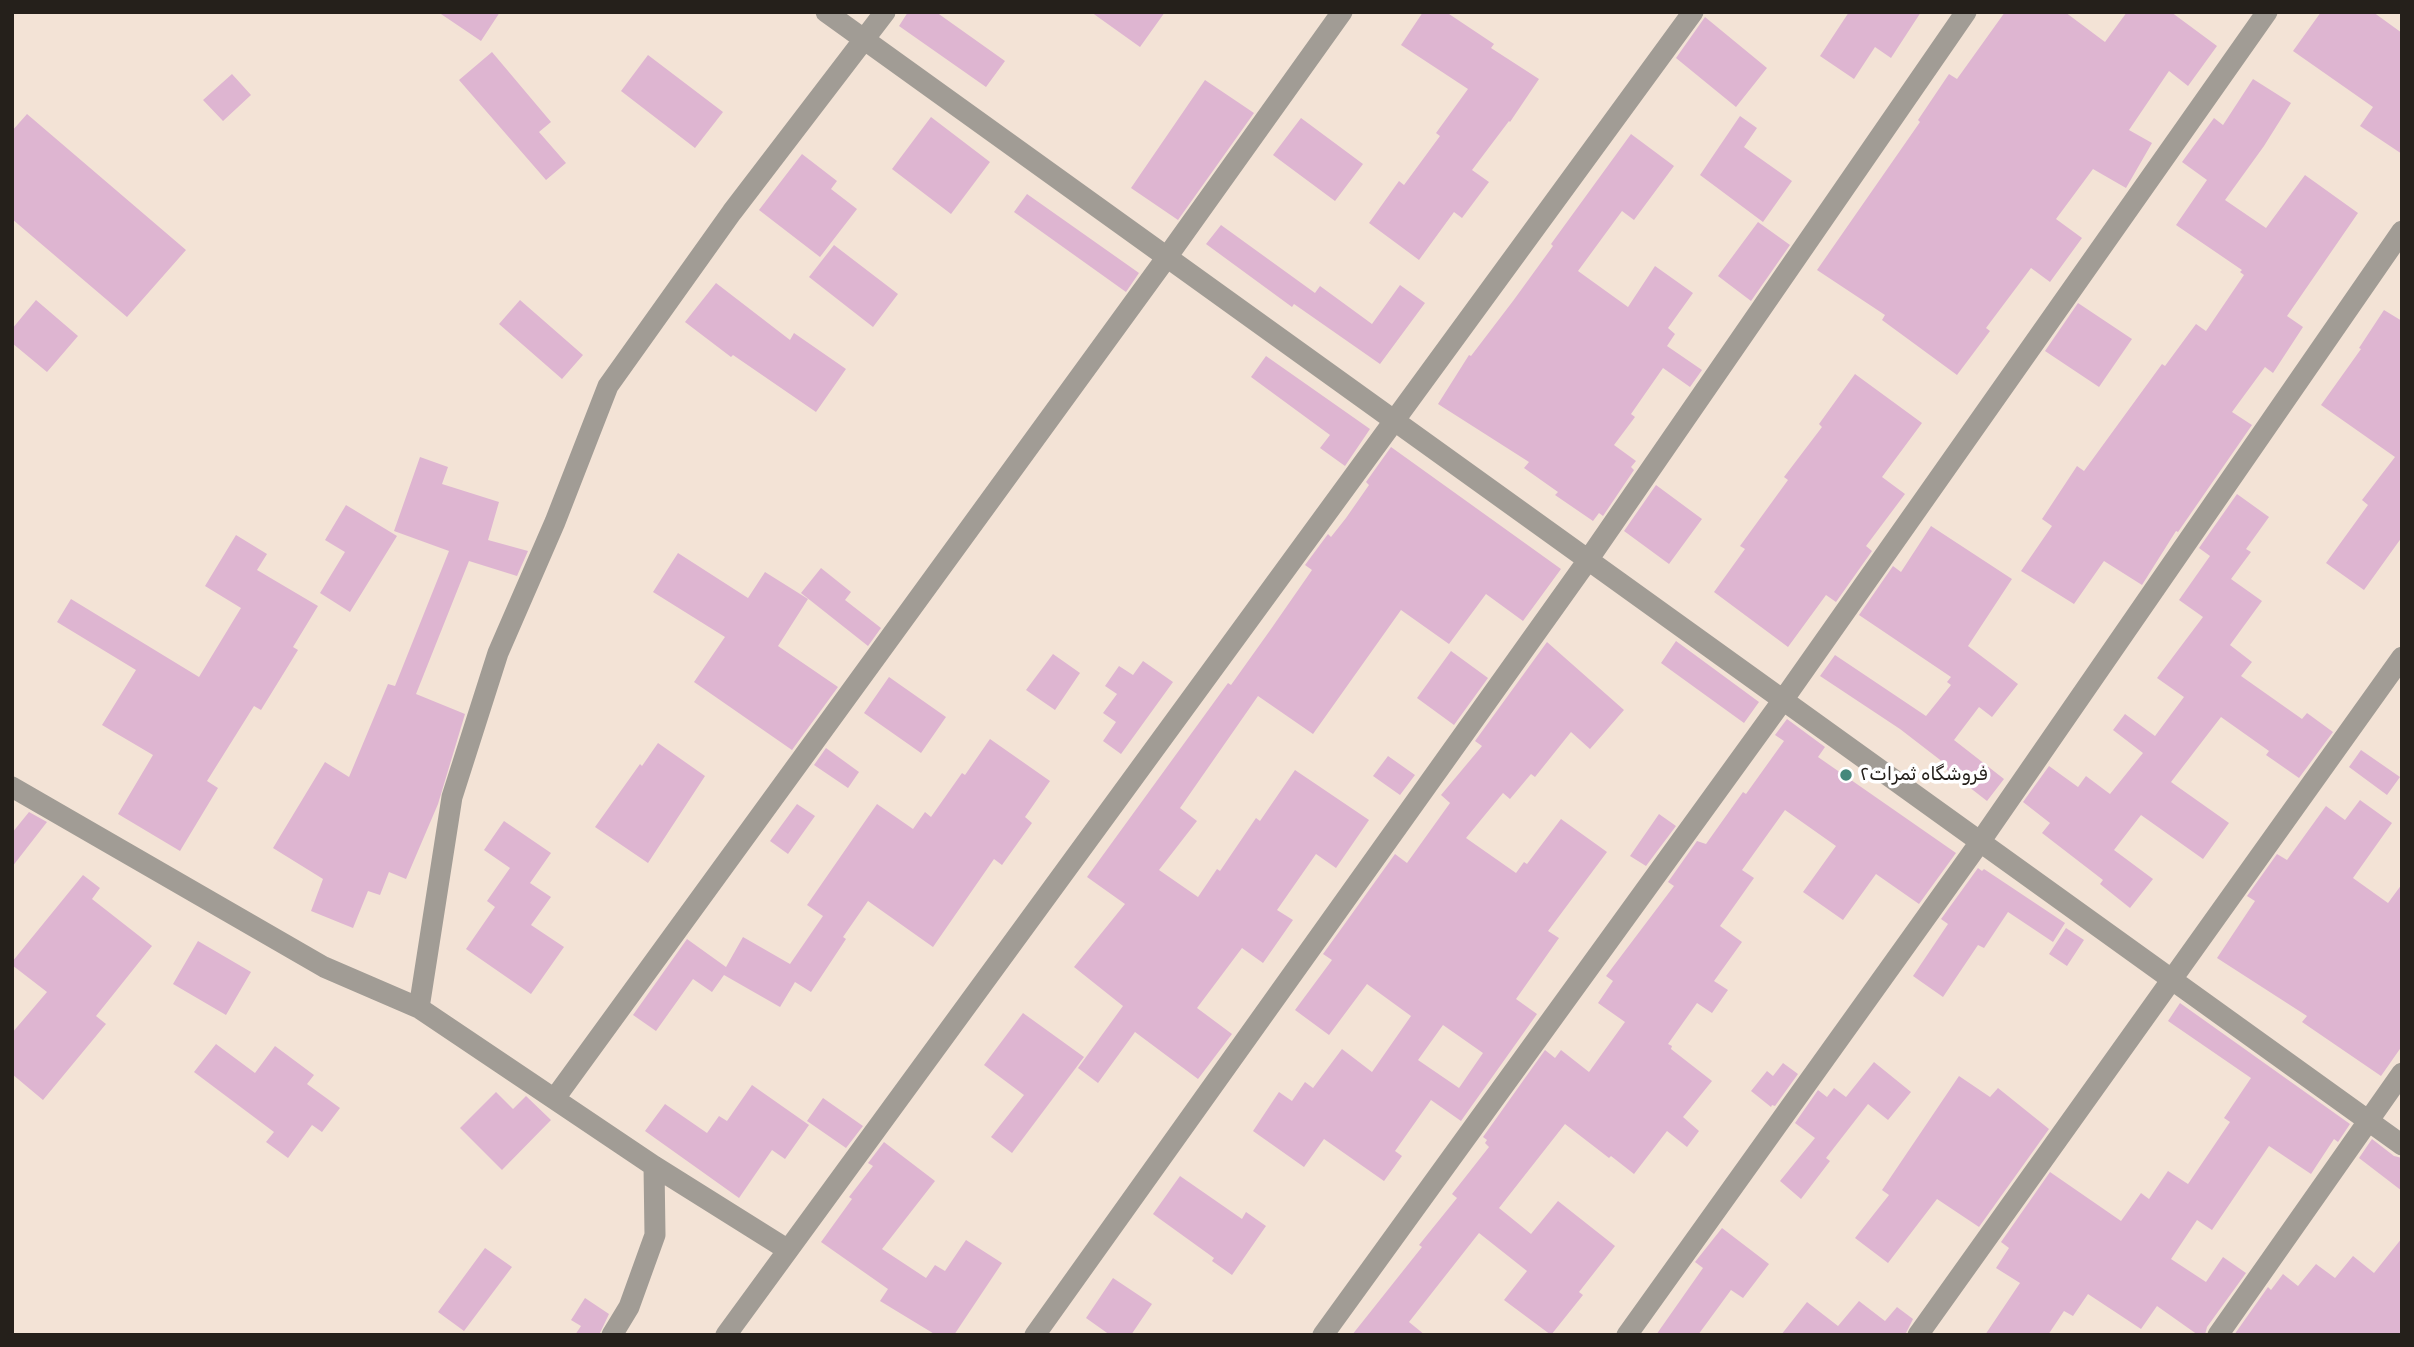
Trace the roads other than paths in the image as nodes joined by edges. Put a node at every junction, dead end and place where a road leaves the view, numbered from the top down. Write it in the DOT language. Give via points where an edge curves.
graph roads {
  1 [pos="826,12"];
  2 [pos="885,12"];
  3 [pos="1342,12"];
  4 [pos="1693,12"];
  5 [pos="1966,12"];
  6 [pos="2267,12"];
  7 [pos="865,40"];
  8 [pos="2402,232"];
  9 [pos="1167,257"];
  10 [pos="1393,420"];
  11 [pos="1588,560"];
  12 [pos="2402,657"];
  13 [pos="1783,700"];
  14 [pos="12,787"];
  15 [pos="1980,842"];
  16 [pos="2173,981"];
  17 [pos="419,1008"];
  18 [pos="2402,1073"];
  19 [pos="555,1098"];
  20 [pos="2368,1121"];
  21 [pos="2402,1145"];
  22 [pos="654,1166"];
  23 [pos="788,1250"];
  24 [pos="612,1335"];
  25 [pos="726,1335"];
  26 [pos="1035,1335"];
  27 [pos="1323,1335"];
  28 [pos="1627,1335"];
  29 [pos="1918,1335"];
  30 [pos="2217,1335"];
  1 -- 7 [label="street"];
  2 -- 7 [label="street"];
  3 -- 9 [label="street"];
  4 -- 10 [label="street"];
  5 -- 11 [label="street"];
  6 -- 13 [label="street"];
  7 -- 9 [label="street"];
  7 -- 17 [label="street" via="732,212 608,386 498,653 452,797"];
  8 -- 15 [label="street"];
  9 -- 10 [label="street"];
  9 -- 19 [label="street"];
  10 -- 11 [label="street"];
  10 -- 23 [label="street"];
  11 -- 13 [label="street"];
  11 -- 26 [label="street"];
  12 -- 16 [label="street"];
  13 -- 15 [label="street"];
  13 -- 27 [label="street"];
  14 -- 17 [label="street" via="324,967"];
  15 -- 16 [label="street"];
  15 -- 28 [label="street"];
  16 -- 20 [label="street"];
  16 -- 29 [label="street"];
  17 -- 19 [label="street"];
  18 -- 20 [label="street"];
  19 -- 22 [label="street"];
  20 -- 21 [label="street"];
  20 -- 30 [label="street"];
  22 -- 23 [label="street"];
  22 -- 24 [label="street" via="655,1235 629,1307"];
  23 -- 25 [label="street"];
}
